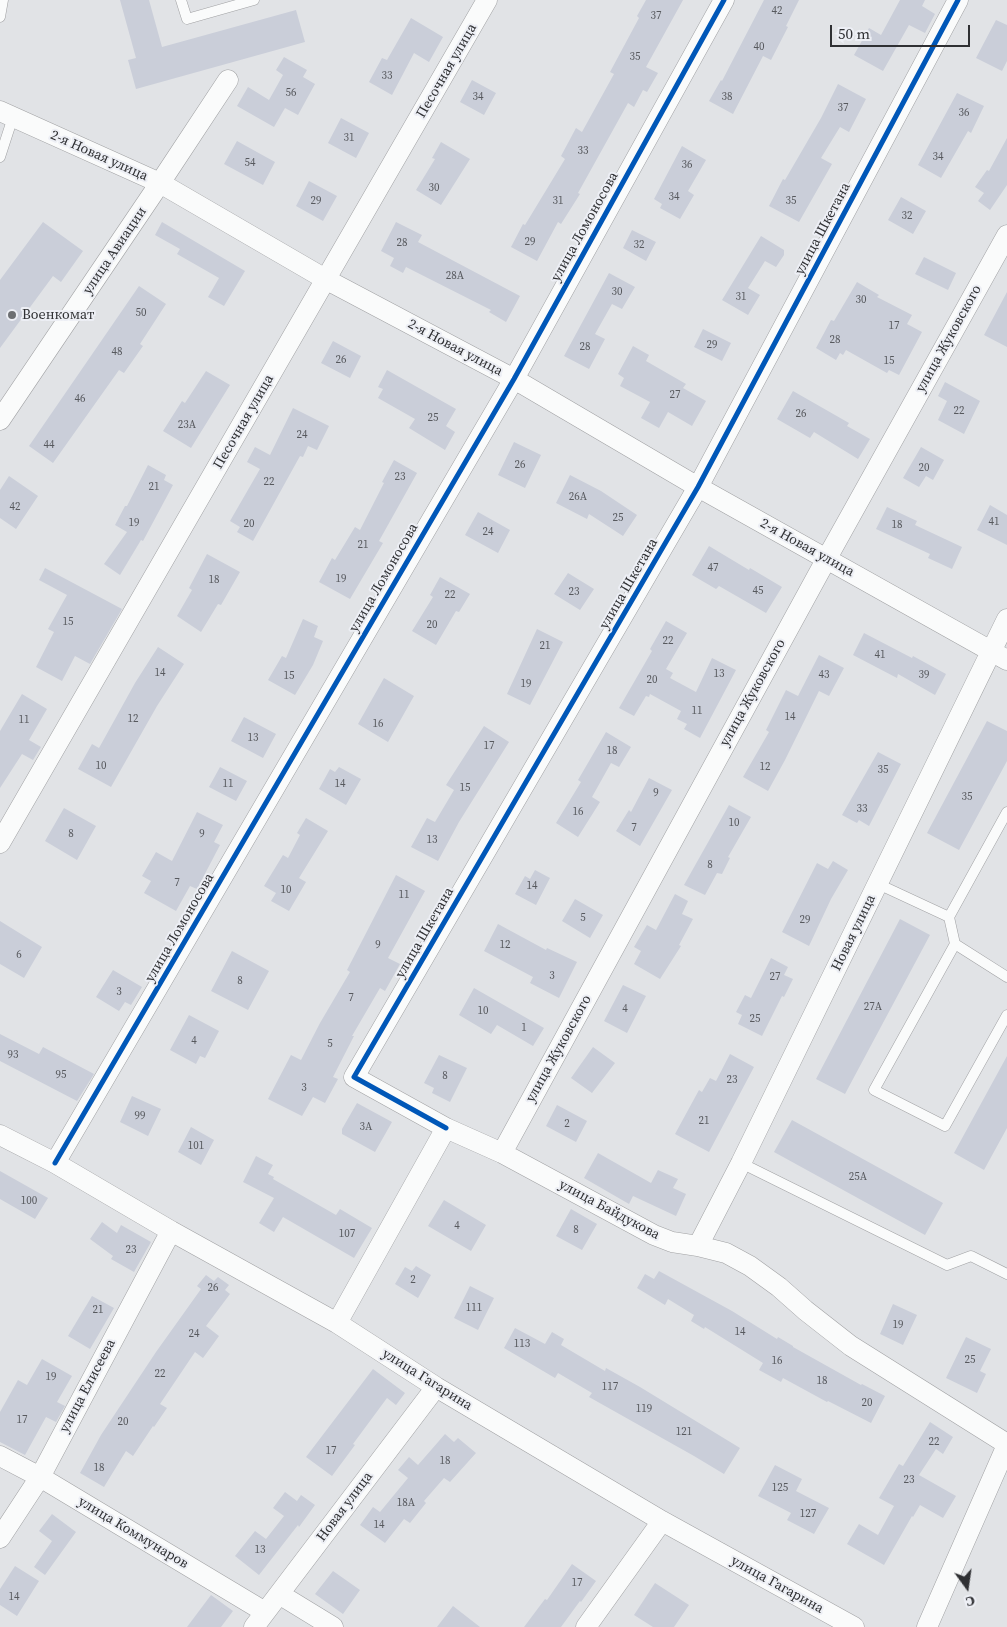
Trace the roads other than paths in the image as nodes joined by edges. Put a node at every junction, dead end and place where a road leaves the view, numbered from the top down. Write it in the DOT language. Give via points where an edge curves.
graph roads {
  1 [pos="4,0"];
  2 [pos="181,0"];
  3 [pos="254,0"];
  4 [pos="487,0"];
  5 [pos="724,0"];
  6 [pos="958,0"];
  7 [pos="0,18"];
  8 [pos="228,80"];
  9 [pos="7,114"];
  10 [pos="0,157"];
  11 [pos="160,183"];
  12 [pos="1007,235"];
  13 [pos="326,280"];
  14 [pos="514,379"];
  15 [pos="0,420"];
  16 [pos="698,487"];
  17 [pos="827,558"];
  18 [pos="1007,619"];
  19 [pos="999,656"];
  20 [pos="1007,812"];
  21 [pos="0,843"];
  22 [pos="878,884"];
  23 [pos="949,917"];
  24 [pos="955,944"];
  25 [pos="1007,977"];
  26 [pos="1007,1015"];
  27 [pos="446,1128"];
  28 [pos="0,1135"];
  29 [pos="502,1153"];
  30 [pos="55,1163"];
  31 [pos="741,1164"];
  32 [pos="171,1231"];
  33 [pos="698,1246"];
  34 [pos="1007,1274"];
  35 [pos="337,1323"];
  36 [pos="436,1387"];
  37 [pos="1007,1444"];
  38 [pos="0,1456"];
  39 [pos="40,1477"];
  40 [pos="662,1521"];
  41 [pos="0,1538"];
  42 [pos="279,1594"];
  43 [pos="260,1620"];
  44 [pos="333,1627"];
  45 [pos="586,1627"];
  46 [pos="854,1627"];
  47 [pos="927,1627"];
  1 -- 7 [label="lane"];
  2 -- 3 [label="lane" via="186,19"];
  4 -- 13 [label="street, Песочная улица"];
  5 -- 14 [label="street, улица Ломоносова"];
  6 -- 16 [label="street, улица Шкетана"];
  8 -- 11 [label="street, улица Авиации"];
  9 -- 10 [label="lane"];
  9 -- 11 [label="street, 2-я Новая улица"];
  11 -- 13 [label="street, 2-я Новая улица"];
  11 -- 15 [label="street, улица Авиации"];
  12 -- 17 [label="street, улица Жуковского"];
  13 -- 14 [label="street, 2-я Новая улица"];
  13 -- 21 [label="street, Песочная улица"];
  14 -- 16 [label="street, 2-я Новая улица"];
  14 -- 30 [label="street, улица Ломоносова"];
  16 -- 17 [label="street, 2-я Новая улица"];
  16 -- 27 [label="street, улица Шкетана" via="354,1077"];
  17 -- 19 [label="street, 2-я Новая улица"];
  17 -- 29 [label="street, улица Жуковского"];
  18 -- 19 [label="street, Новая улица"];
  19 -- 22 [label="street, Новая улица"];
  20 -- 23 [label="lane"];
  22 -- 23 [label="lane"];
  22 -- 31 [label="street, Новая улица"];
  23 -- 24 [label="lane"];
  24 -- 25 [label="lane"];
  24 -- 26 [label="lane" via="874,1090 946,1126"];
  27 -- 29 [label="street, улица Байдукова"];
  27 -- 35 [label="street"];
  28 -- 30 [label="street, улица Гагарина"];
  29 -- 33 [label="street, улица Байдукова" via="654,1235"];
  30 -- 32 [label="street, улица Гагарина"];
  31 -- 33 [label="street, Новая улица"];
  31 -- 34 [label="lane" via="946,1265 972,1256"];
  32 -- 35 [label="street, улица Гагарина"];
  32 -- 39 [label="street, улица Елисеева"];
  33 -- 37 [label="street, улица Байдукова" via="726,1253 750,1266 851,1346"];
  35 -- 36 [label="street, улица Гагарина"];
  36 -- 40 [label="street, улица Гагарина"];
  36 -- 42 [label="street, Новая улица"];
  37 -- 47 [label="street"];
  38 -- 39 [label="street, улица Коммунаров"];
  39 -- 41 [label="street, улица Елисеева"];
  39 -- 43 [label="street, улица Коммунаров"];
  40 -- 45 [label="street"];
  40 -- 46 [label="street, улица Гагарина"];
  42 -- 43 [label="street, Новая улица"];
  42 -- 44 [label="street"];
}
